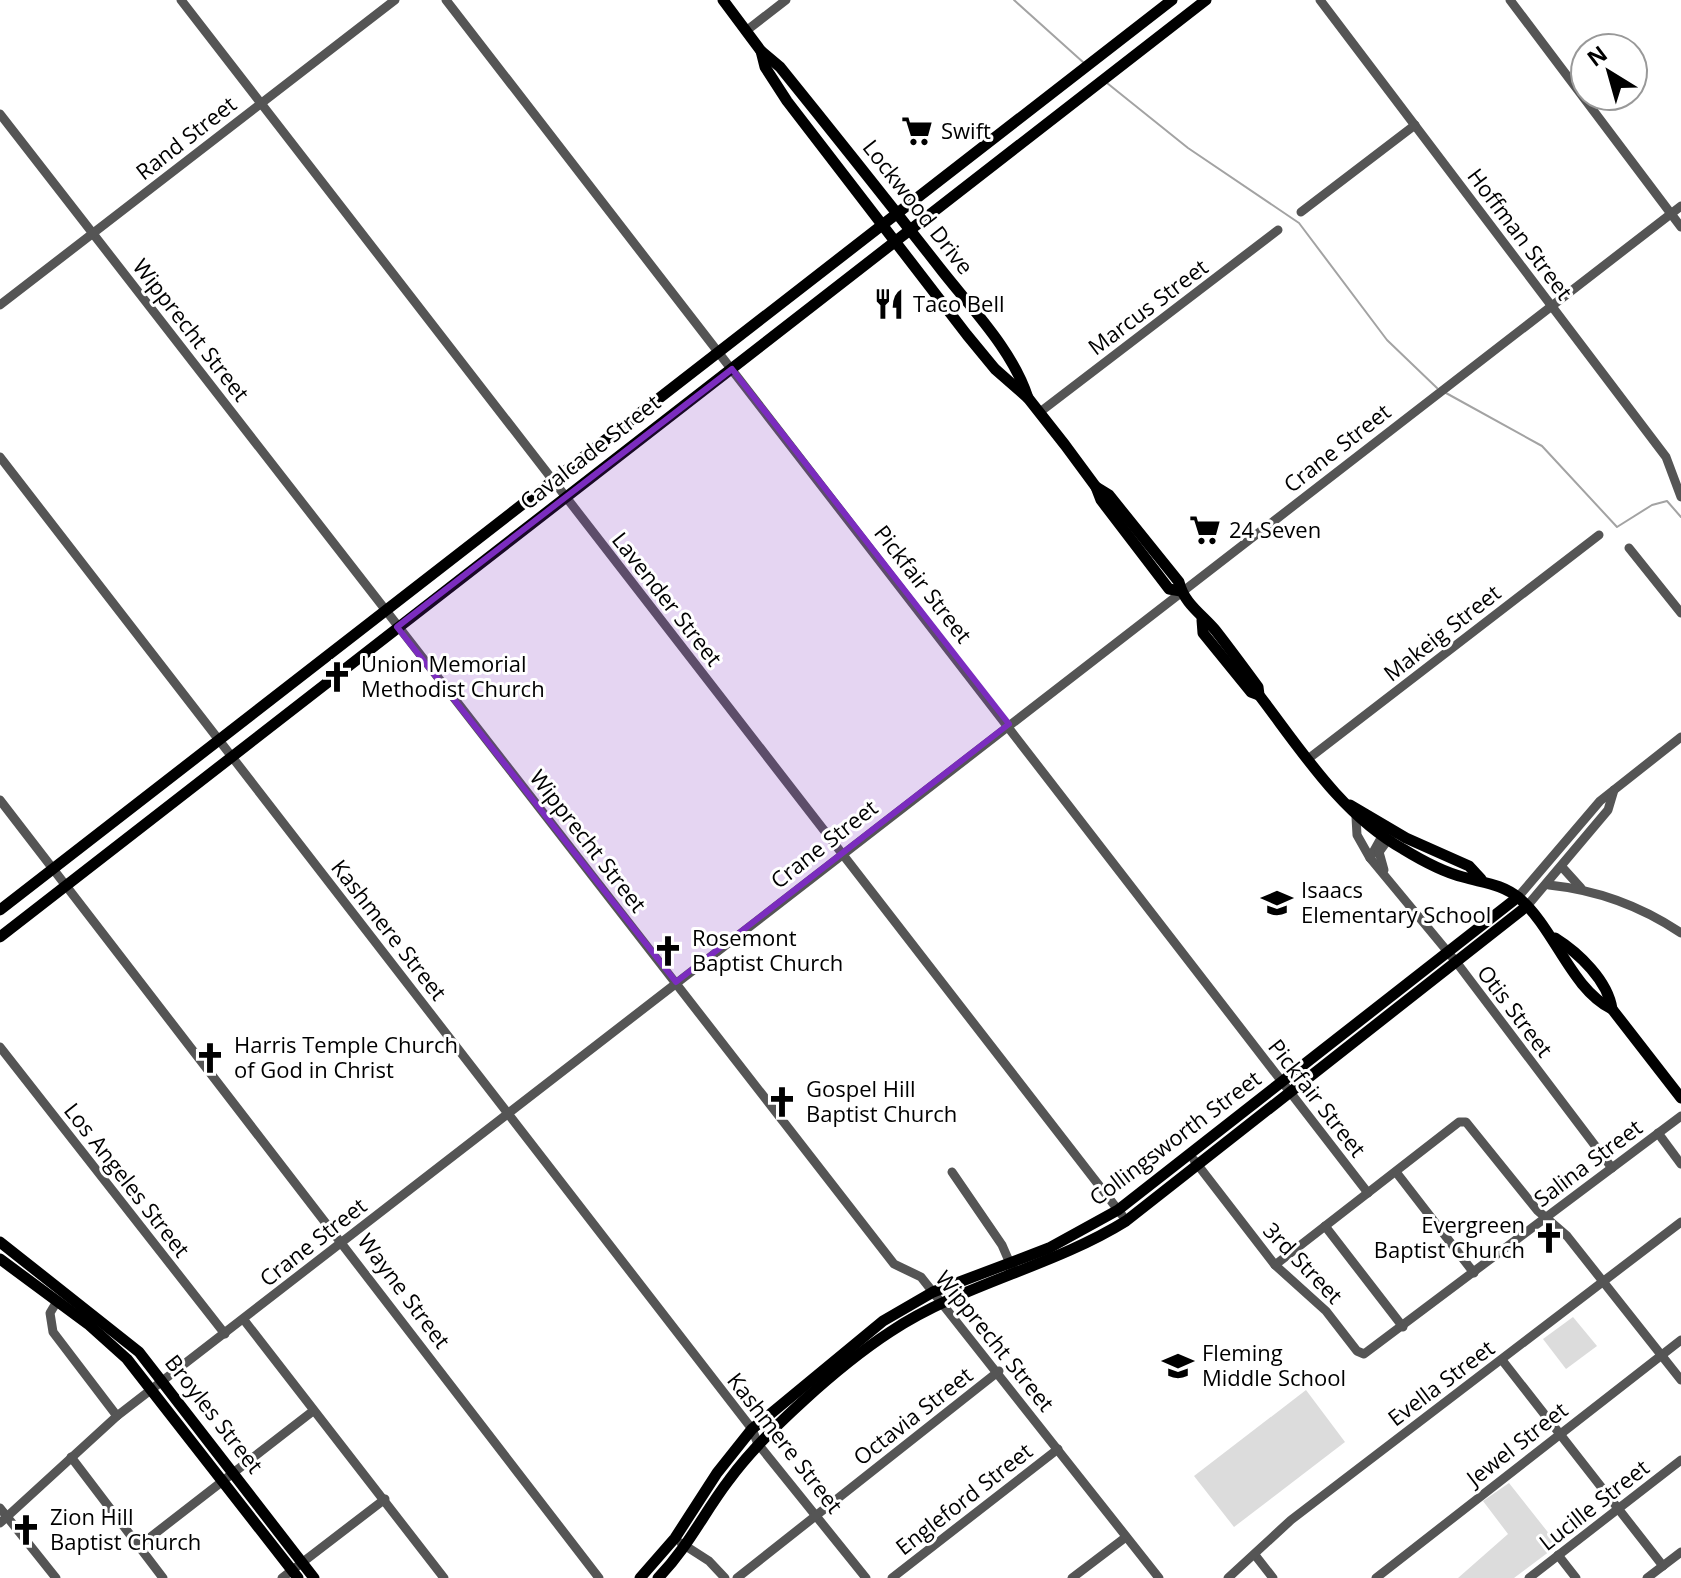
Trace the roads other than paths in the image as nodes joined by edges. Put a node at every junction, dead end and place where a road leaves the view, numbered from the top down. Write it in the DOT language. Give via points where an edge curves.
graph roads {
  1 [pos="181,0"];
  2 [pos="395,0"];
  3 [pos="446,0"];
  4 [pos="723,0"];
  5 [pos="786,0"];
  6 [pos="1172,0"];
  7 [pos="1206,0"];
  8 [pos="1320,0"];
  9 [pos="1510,0"];
  10 [pos="1139,26"];
  11 [pos="746,31"];
  12 [pos="1152,41"];
  13 [pos="761,51"];
  14 [pos="261,104"];
  15 [pos="815,110"];
  16 [pos="0,114"];
  17 [pos="1021,118"];
  18 [pos="802,121"];
  19 [pos="1415,125"];
  20 [pos="1033,133"];
  21 [pos="1681,206"];
  22 [pos="898,212"];
  23 [pos="1301,212"];
  24 [pos="1671,214"];
  25 [pos="883,224"];
  26 [pos="1681,227"];
  27 [pos="909,228"];
  28 [pos="1278,230"];
  29 [pos="93,233"];
  30 [pos="894,240"];
  31 [pos="0,305"];
  32 [pos="1551,306"];
  33 [pos="985,325"];
  34 [pos="967,335"];
  35 [pos="719,354"];
  36 [pos="732,369"];
  37 [pos="1028,398"];
  38 [pos="1040,412"];
  39 [pos="636,417"];
  40 [pos="647,433"];
  41 [pos="0,457"];
  42 [pos="553,482"];
  43 [pos="1680,496"];
  44 [pos="564,498"];
  45 [pos="1599,535"];
  46 [pos="468,546"];
  47 [pos="1629,548"];
  48 [pos="480,563"];
  49 [pos="1181,591"];
  50 [pos="384,611"];
  51 [pos="1681,613"];
  52 [pos="397,627"];
  53 [pos="300,675"];
  54 [pos="314,693"];
  55 [pos="1009,724"];
  56 [pos="1681,737"];
  57 [pos="217,739"];
  58 [pos="231,757"];
  59 [pos="1308,759"];
  60 [pos="1614,790"];
  61 [pos="0,800"];
  62 [pos="1345,802"];
  63 [pos="133,805"];
  64 [pos="1356,817"];
  65 [pos="148,823"];
  66 [pos="1388,834"];
  67 [pos="842,852"];
  68 [pos="1370,858"];
  69 [pos="1562,867"];
  70 [pos="53,869"];
  71 [pos="1388,877"];
  72 [pos="1549,885"];
  73 [pos="66,886"];
  74 [pos="1581,888"];
  75 [pos="1523,902"];
  76 [pos="0,910"];
  77 [pos="1681,933"];
  78 [pos="0,937"];
  79 [pos="1448,952"];
  80 [pos="1457,963"];
  81 [pos="676,982"];
  82 [pos="0,1047"];
  83 [pos="1281,1082"];
  84 [pos="1289,1093"];
  85 [pos="1681,1098"];
  86 [pos="509,1112"];
  87 [pos="1681,1116"];
  88 [pos="1658,1133"];
  89 [pos="1190,1154"];
  90 [pos="1198,1164"];
  91 [pos="1681,1164"];
  92 [pos="1612,1168"];
  93 [pos="952,1172"];
  94 [pos="1396,1172"];
  95 [pos="1368,1193"];
  96 [pos="1118,1210"];
  97 [pos="1546,1217"];
  98 [pos="1126,1221"];
  99 [pos="1681,1222"];
  100 [pos="1325,1226"];
  101 [pos="343,1241"];
  102 [pos="0,1242"];
  103 [pos="0,1259"];
  104 [pos="1010,1262"];
  105 [pos="1275,1265"];
  106 [pos="1474,1273"];
  107 [pos="1015,1275"];
  108 [pos="1604,1281"];
  109 [pos="933,1292"];
  110 [pos="56,1303"];
  111 [pos="944,1304"];
  112 [pos="244,1320"];
  113 [pos="1403,1327"];
  114 [pos="225,1334"];
  115 [pos="1681,1340"];
  116 [pos="1364,1354"];
  117 [pos="1661,1355"];
  118 [pos="1502,1360"];
  119 [pos="999,1371"];
  120 [pos="1681,1380"];
  121 [pos="163,1382"];
  122 [pos="152,1390"];
  123 [pos="313,1411"];
  124 [pos="117,1416"];
  125 [pos="752,1429"];
  126 [pos="1559,1434"];
  127 [pos="758,1444"];
  128 [pos="1058,1449"];
  129 [pos="71,1457"];
  130 [pos="1681,1460"];
  131 [pos="235,1472"];
  132 [pos="224,1481"];
  133 [pos="385,1499"];
  134 [pos="1617,1509"];
  135 [pos="818,1514"];
  136 [pos="2,1516"];
  137 [pos="1126,1537"];
  138 [pos="675,1538"];
  139 [pos="139,1546"];
  140 [pos="687,1548"];
  141 [pos="1255,1555"];
  142 [pos="1558,1555"];
  143 [pos="1680,1556"];
  144 [pos="1663,1566"];
  145 [pos="294,1573"];
  146 [pos="56,1578"];
  147 [pos="163,1578"];
  148 [pos="314,1578"];
  149 [pos="444,1578"];
  150 [pos="599,1578"];
  151 [pos="640,1578"];
  152 [pos="658,1578"];
  153 [pos="725,1578"];
  154 [pos="737,1578"];
  155 [pos="866,1578"];
  156 [pos="892,1578"];
  157 [pos="1072,1578"];
  158 [pos="1159,1578"];
  159 [pos="1228,1578"];
  160 [pos="1273,1578"];
  161 [pos="1376,1578"];
  162 [pos="1529,1578"];
  163 [pos="1576,1578"];
  164 [pos="1647,1578"];
  1 -- 14 [label="street, Lavender Street"];
  2 -- 14 [label="street, Rand Street"];
  3 -- 35 [label="street, Pickfair Street"];
  4 -- 11 [label="main road, Lockwood Drive"];
  5 -- 11 [label="street"];
  6 -- 10 [label="main road, Cavalcade Street"];
  7 -- 12 [label="main road, Cavalcade Street"];
  8 -- 19 [label="street, Hoffman Street"];
  9 -- 24 [label="street"];
  10 -- 12 [label="main road"];
  10 -- 17 [label="main road, Cavalcade Street"];
  11 -- 13 [label="main road, Lockwood Drive"];
  12 -- 20 [label="main road, Cavalcade Street"];
  13 -- 15 [label="main road, Lockwood Drive"];
  13 -- 18 [label="main road, Lockwood Drive" via="765,67"];
  14 -- 29 [label="street, Rand Street"];
  14 -- 42 [label="street, Lavender Street"];
  15 -- 18 [label="main road"];
  15 -- 22 [label="main road, Lockwood Drive"];
  16 -- 29 [label="street, Wipprecht Street"];
  17 -- 20 [label="main road"];
  17 -- 22 [label="main road, Cavalcade Street"];
  18 -- 25 [label="main road, Lockwood Drive"];
  19 -- 23 [label="street"];
  19 -- 32 [label="street, Hoffman Street"];
  20 -- 27 [label="main road, Cavalcade Street"];
  21 -- 24 [label="street, Crane Street"];
  22 -- 25 [label="main road, Cavalcade Street"];
  22 -- 27 [label="main road, Lockwood Drive"];
  24 -- 26 [label="street"];
  24 -- 32 [label="street, Crane Street"];
  25 -- 30 [label="main road, Lockwood Drive"];
  25 -- 35 [label="main road, Cavalcade Street"];
  27 -- 30 [label="main road, Cavalcade Street"];
  27 -- 33 [label="main road, Lockwood Drive"];
  28 -- 38 [label="street, Marcus Street"];
  29 -- 31 [label="street, Rand Street"];
  29 -- 50 [label="street, Wipprecht Street"];
  30 -- 34 [label="main road, Lockwood Drive"];
  30 -- 36 [label="main road, Cavalcade Street"];
  32 -- 43 [label="street, Hoffman Street" via="1666,457"];
  32 -- 49 [label="street, Crane Street"];
  33 -- 34 [label="main road"];
  33 -- 37 [label="main road, Lockwood Drive"];
  34 -- 37 [label="main road, Lockwood Drive"];
  35 -- 36 [label="street, Pickfair Street"];
  35 -- 39 [label="main road, Cavalcade Street"];
  36 -- 40 [label="main road, Cavalcade Street"];
  36 -- 55 [label="street, Pickfair Street"];
  37 -- 38 [label="main road, Lockwood Drive"];
  38 -- 49 [label="main road, Lockwood Drive"];
  39 -- 40 [label="main road"];
  39 -- 42 [label="main road, Cavalcade Street"];
  40 -- 44 [label="main road, Cavalcade Street"];
  41 -- 57 [label="street, Kashmere Street"];
  42 -- 44 [label="street, Lavender Street"];
  42 -- 46 [label="main road, Cavalcade Street"];
  44 -- 48 [label="main road, Cavalcade Street"];
  44 -- 67 [label="street, Lavender Street"];
  45 -- 59 [label="street, Makeig Street"];
  46 -- 48 [label="main road"];
  46 -- 50 [label="main road, Cavalcade Street"];
  47 -- 51 [label="street"];
  48 -- 52 [label="main road, Cavalcade Street"];
  49 -- 55 [label="street, Crane Street"];
  49 -- 59 [label="main road, Lockwood Drive" via="1202,620 1203,633"];
  50 -- 52 [label="street, Wipprecht Street"];
  50 -- 53 [label="main road, Cavalcade Street"];
  52 -- 54 [label="main road, Cavalcade Street"];
  52 -- 81 [label="street, Wipprecht Street"];
  53 -- 54 [label="main road"];
  53 -- 57 [label="main road, Cavalcade Street"];
  54 -- 58 [label="main road, Cavalcade Street"];
  55 -- 67 [label="street, Crane Street"];
  55 -- 83 [label="street, Pickfair Street"];
  56 -- 60 [label="street, Collingsworth Street"];
  57 -- 58 [label="street, Kashmere Street"];
  57 -- 63 [label="main road, Cavalcade Street"];
  58 -- 65 [label="main road, Cavalcade Street"];
  58 -- 86 [label="street, Kashmere Street"];
  59 -- 62 [label="main road, Lockwood Drive"];
  60 -- 69 [label="street, Collingsworth Street" via="1608,810"];
  60 -- 75 [label="street, Collingsworth Street"];
  61 -- 70 [label="street, Wayne Street"];
  62 -- 64 [label="main road, Lockwood Drive"];
  62 -- 66 [label="main road, Lockwood Drive"];
  63 -- 65 [label="main road"];
  63 -- 70 [label="main road, Cavalcade Street"];
  64 -- 66 [label="main road, Lockwood Drive"];
  64 -- 68 [label="street, Otis Street" via="1357,835"];
  65 -- 73 [label="main road, Cavalcade Street"];
  66 -- 68 [label="street"];
  66 -- 71 [label="street" via="1379,852"];
  66 -- 75 [label="main road, Lockwood Drive" via="1469,866 1481,879"];
  67 -- 81 [label="street, Crane Street"];
  67 -- 96 [label="street, Lavender Street"];
  68 -- 71 [label="street, Otis Street"];
  69 -- 72 [label="street, Collingsworth Street"];
  69 -- 74 [label="street"];
  70 -- 73 [label="street, Wayne Street"];
  70 -- 76 [label="main road, Cavalcade Street"];
  71 -- 79 [label="street, Otis Street"];
  72 -- 74 [label="street"];
  72 -- 75 [label="street, Collingsworth Street"];
  73 -- 78 [label="main road, Cavalcade Street"];
  73 -- 101 [label="street, Wayne Street"];
  74 -- 77 [label="street" via="1625,903"];
  75 -- 79 [label="main road, Collingsworth Street"];
  75 -- 80 [label="main road, Collingsworth Street"];
  75 -- 85 [label="main road, Lockwood Drive"];
  79 -- 80 [label="street, Otis Street"];
  79 -- 83 [label="main road, Collingsworth Street"];
  80 -- 84 [label="main road, Collingsworth Street"];
  80 -- 92 [label="street, Otis Street"];
  81 -- 86 [label="street, Crane Street"];
  81 -- 109 [label="street, Wipprecht Street" via="894,1264 921,1277"];
  82 -- 114 [label="street, Los Angeles Street"];
  83 -- 84 [label="street, Pickfair Street"];
  83 -- 89 [label="main road, Collingsworth Street"];
  84 -- 90 [label="main road, Collingsworth Street"];
  84 -- 95 [label="street, Pickfair Street"];
  86 -- 101 [label="street, Crane Street"];
  86 -- 125 [label="street, Kashmere Street"];
  87 -- 88 [label="street, Salina Street"];
  88 -- 91 [label="street"];
  88 -- 92 [label="street, Salina Street"];
  89 -- 90 [label="street, 3rd Street"];
  89 -- 96 [label="main road, Collingsworth Street"];
  90 -- 98 [label="main road, Collingsworth Street"];
  90 -- 105 [label="street, 3rd Street"];
  92 -- 97 [label="street, Salina Street"];
  93 -- 104 [label="street"];
  94 -- 95 [label="street"];
  94 -- 97 [label="street" via="1459,1122 1466,1122"];
  94 -- 106 [label="street"];
  95 -- 100 [label="street"];
  96 -- 98 [label="street, Lavender Street"];
  96 -- 104 [label="main road, Collingsworth Street" via="1082,1232"];
  97 -- 106 [label="street, Salina Street"];
  97 -- 108 [label="street"];
  98 -- 107 [label="main road, Collingsworth Street"];
  99 -- 108 [label="street, Evella Street"];
  100 -- 105 [label="street"];
  100 -- 113 [label="street"];
  101 -- 112 [label="street, Crane Street"];
  101 -- 150 [label="street, Wayne Street"];
  102 -- 121 [label="main road, Broyles Street" via="122,1336"];
  103 -- 110 [label="main road, Broyles Street"];
  104 -- 107 [label="street"];
  104 -- 109 [label="main road, Collingsworth Street"];
  105 -- 116 [label="street, 3rd Street"];
  106 -- 113 [label="street, Salina Street"];
  107 -- 111 [label="main road, Collingsworth Street"];
  108 -- 117 [label="street"];
  108 -- 118 [label="street, Evella Street"];
  109 -- 111 [label="street, Wipprecht Street"];
  109 -- 125 [label="main road, Collingsworth Street" via="883,1321"];
  110 -- 122 [label="main road, Broyles Street" via="114,1345"];
  110 -- 124 [label="street" via="50,1313 53,1332"];
  111 -- 119 [label="street, Wipprecht Street"];
  111 -- 127 [label="main road, Collingsworth Street" via="891,1331"];
  112 -- 114 [label="street, Crane Street"];
  112 -- 123 [label="street"];
  113 -- 116 [label="street, Salina Street"];
  114 -- 121 [label="street, Crane Street"];
  115 -- 117 [label="street, Jewel Street"];
  117 -- 120 [label="street"];
  117 -- 126 [label="street, Jewel Street"];
  118 -- 126 [label="street"];
  118 -- 141 [label="street, Evella Street" via="1291,1520"];
  119 -- 128 [label="street, Wipprecht Street"];
  119 -- 135 [label="street, Octavia Street"];
  121 -- 122 [label="street, Crane Street"];
  121 -- 131 [label="main road, Broyles Street"];
  122 -- 124 [label="street, Crane Street"];
  122 -- 132 [label="main road, Broyles Street"];
  123 -- 131 [label="street"];
  123 -- 133 [label="street"];
  124 -- 129 [label="street, Crane Street"];
  125 -- 127 [label="street, Kashmere Street"];
  125 -- 138 [label="main road, Collingsworth Street"];
  126 -- 134 [label="street"];
  126 -- 161 [label="street, Jewel Street"];
  127 -- 135 [label="street, Kashmere Street"];
  127 -- 140 [label="main road, Collingsworth Street"];
  128 -- 137 [label="street, Wipprecht Street"];
  128 -- 156 [label="street, Engleford Street"];
  129 -- 136 [label="street, Crane Street"];
  129 -- 139 [label="street"];
  130 -- 134 [label="street, Lucille Street"];
  131 -- 132 [label="street"];
  131 -- 145 [label="main road, Broyles Street"];
  132 -- 139 [label="street"];
  132 -- 145 [label="main road, Broyles Street"];
  133 -- 145 [label="street"];
  133 -- 149 [label="street"];
  134 -- 142 [label="street, Lucille Street"];
  134 -- 144 [label="street"];
  135 -- 154 [label="street, Octavia Street"];
  135 -- 155 [label="street, Kashmere Street"];
  136 -- 146 [label="street"];
  137 -- 157 [label="street"];
  137 -- 158 [label="street, Wipprecht Street"];
  138 -- 140 [label="street"];
  138 -- 151 [label="main road, Collingsworth Street"];
  139 -- 147 [label="street"];
  140 -- 152 [label="main road, Collingsworth Street"];
  140 -- 153 [label="street"];
  141 -- 159 [label="street, Evella Street"];
  141 -- 160 [label="street"];
  142 -- 162 [label="street, Lucille Street"];
  142 -- 163 [label="street"];
  143 -- 144 [label="street"];
  144 -- 164 [label="street"];
  145 -- 148 [label="main road, Broyles Street"];
}
